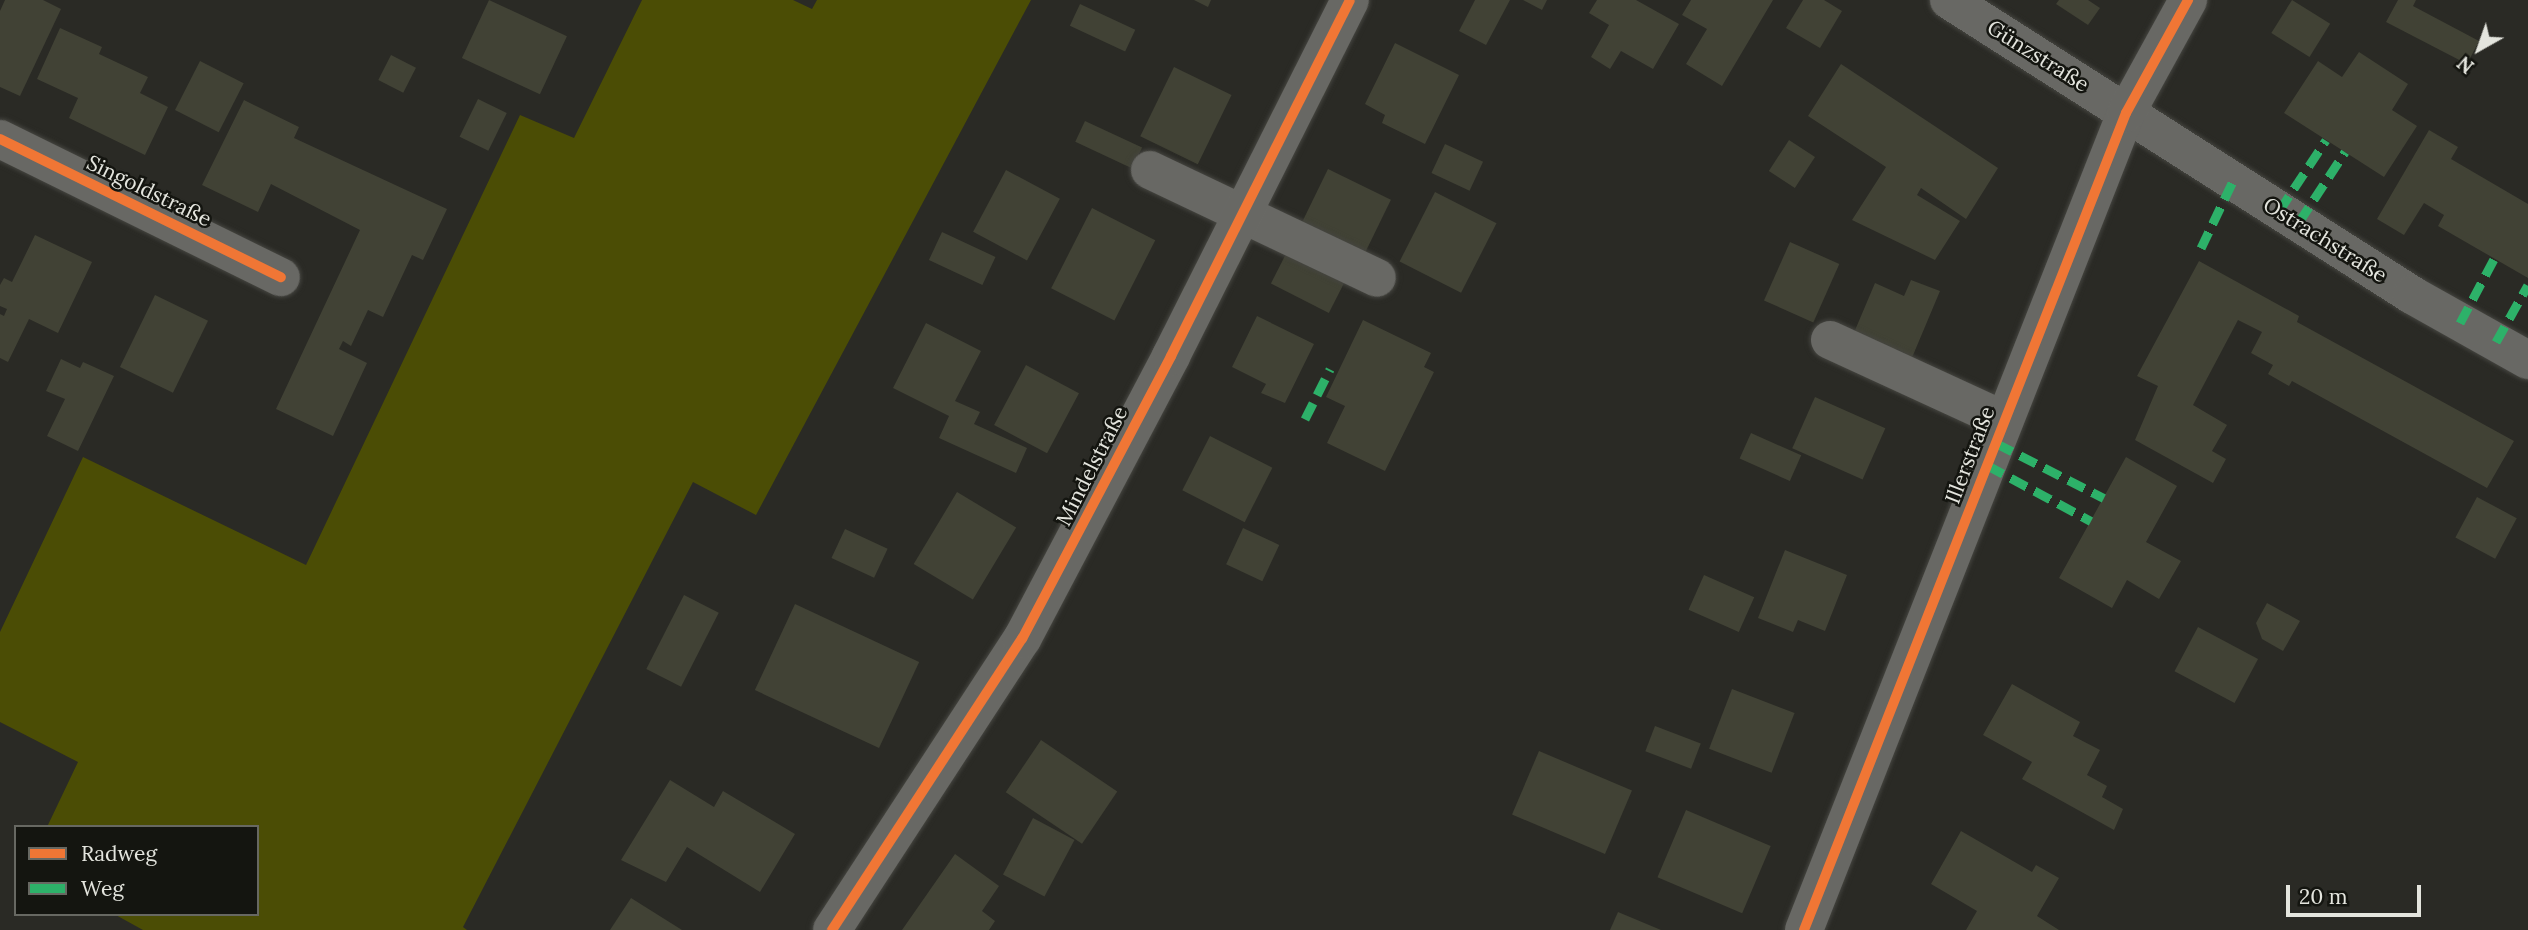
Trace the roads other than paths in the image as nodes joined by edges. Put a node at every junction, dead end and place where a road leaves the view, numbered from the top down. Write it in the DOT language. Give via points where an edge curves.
graph roads {
  1 [pos="1350,0"];
  2 [pos="1949,0"];
  3 [pos="2188,0"];
  4 [pos="2126,113"];
  5 [pos="0,139"];
  6 [pos="1150,170"];
  7 [pos="1243,213"];
  8 [pos="281,277"];
  9 [pos="1377,278"];
  10 [pos="1830,340"];
  11 [pos="2528,360"];
  12 [pos="2004,420"];
  13 [pos="832,930"];
  14 [pos="1804,930"];
  1 -- 7 [label="street, Mindelstraße"];
  2 -- 4 [label="street, Günzstraße"];
  3 -- 4 [label="street, Illerstraße"];
  4 -- 11 [label="street, Ostrachstraße" via="2412,295"];
  4 -- 12 [label="street, Illerstraße"];
  5 -- 8 [label="street, Singoldstraße"];
  6 -- 7 [label="street"];
  7 -- 9 [label="street"];
  7 -- 13 [label="street, Mindelstraße" via="1022,639"];
  10 -- 12 [label="street"];
  12 -- 14 [label="street, Illerstraße"];
}
